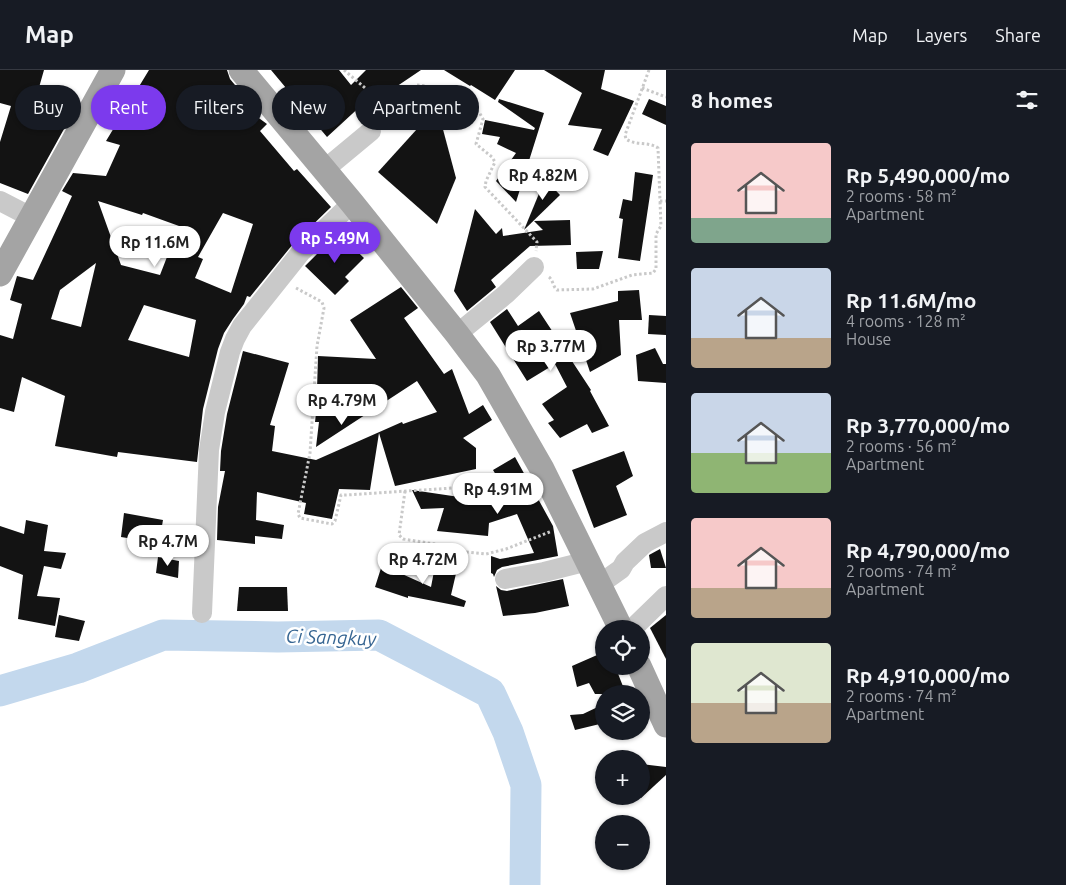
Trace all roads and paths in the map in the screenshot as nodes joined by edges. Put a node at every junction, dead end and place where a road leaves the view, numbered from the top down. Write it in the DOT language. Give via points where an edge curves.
graph roads {
  1 [pos="113,70"];
  2 [pos="241,70"];
  3 [pos="344,70"];
  4 [pos="649,70"];
  5 [pos="642,88"];
  6 [pos="666,97"];
  7 [pos="371,131"];
  8 [pos="324,170"];
  9 [pos="0,201"];
  10 [pos="660,201"];
  11 [pos="666,201"];
  12 [pos="352,203"];
  13 [pos="31,217"];
  14 [pos="534,267"];
  15 [pos="0,274"];
  16 [pos="280,279"];
  17 [pos="457,334"];
  18 [pos="540,467"];
  19 [pos="405,491"];
  20 [pos="570,525"];
  21 [pos="666,532"];
  22 [pos="588,561"];
  23 [pos="505,579"];
  24 [pos="600,584"];
  25 [pos="666,596"];
  26 [pos="202,613"];
  27 [pos="616,618"];
  28 [pos="641,620"];
  29 [pos="642,675"];
  30 [pos="666,725"];
  1 -- 13 [label="main road"];
  2 -- 8 [label="main road"];
  3 -- 14 [label="path" via="395,111 416,85 426,86 479,112 483,119 476,144 495,162 485,187 537,242"];
  4 -- 5 [label="path"];
  5 -- 6 [label="path"];
  5 -- 10 [label="path" via="625,135 633,143 653,144 658,148"];
  7 -- 8 [label="street"];
  8 -- 12 [label="main road"];
  9 -- 13 [label="street"];
  10 -- 11 [label="path"];
  10 -- 14 [label="path" via="661,226 656,234 656,269 653,273 632,275 593,289 557,290 551,279"];
  12 -- 16 [label="street" via="301,252"];
  12 -- 17 [label="main road"];
  13 -- 15 [label="main road"];
  14 -- 17 [label="street"];
  16 -- 19 [label="path" via="322,302 324,308 317,346 310,453 298,514 300,518 332,524 341,496"];
  16 -- 26 [label="street" via="235,339 215,412 209,450"];
  17 -- 18 [label="main road" via="500,395"];
  18 -- 19 [label="path" via="486,500 480,500 476,490 468,487"];
  18 -- 20 [label="main road"];
  19 -- 20 [label="path" via="399,535 403,539 466,552 486,554 506,549"];
  20 -- 22 [label="main road"];
  21 -- 24 [label="street" via="645,543 621,569"];
  22 -- 23 [label="street"];
  22 -- 24 [label="main road"];
  24 -- 27 [label="main road"];
  25 -- 28 [label="street"];
  29 -- 30 [label="main road"];
}
